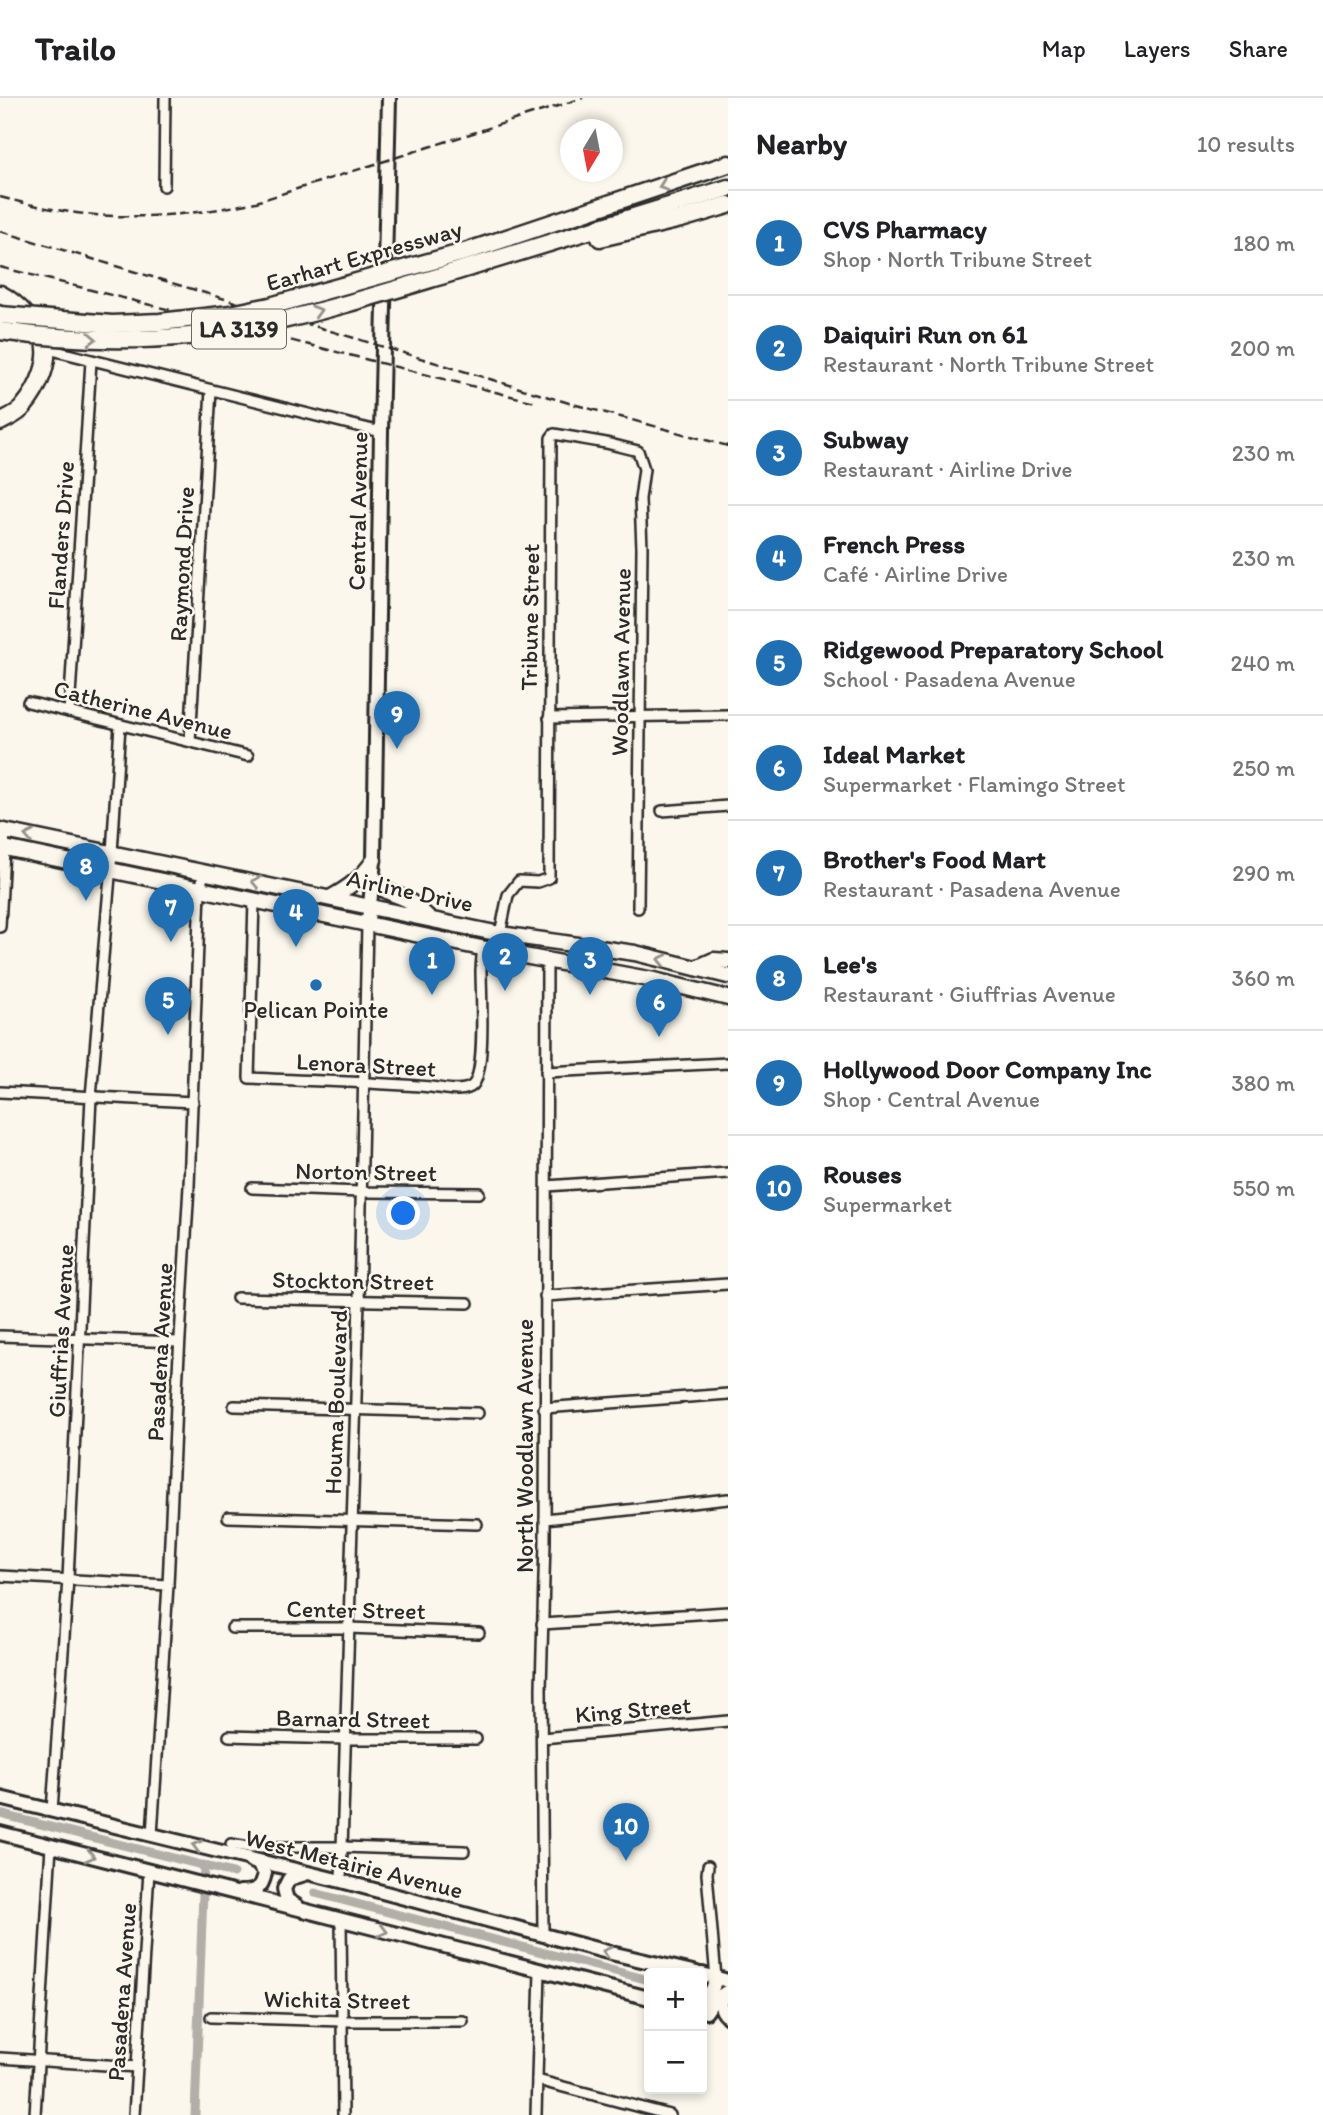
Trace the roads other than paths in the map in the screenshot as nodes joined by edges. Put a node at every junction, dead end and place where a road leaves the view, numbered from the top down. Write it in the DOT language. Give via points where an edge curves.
graph roads {
  1 [pos="165,98"];
  2 [pos="389,98"];
  3 [pos="728,164"];
  4 [pos="164,186"];
  5 [pos="728,188"];
  6 [pos="728,205"];
  7 [pos="470,259"];
  8 [pos="0,294"];
  9 [pos="0,315"];
  10 [pos="0,331"];
  11 [pos="56,351"];
  12 [pos="91,361"];
  13 [pos="211,390"];
  14 [pos="0,422"];
  15 [pos="381,432"];
  16 [pos="606,443"];
  17 [pos="28,702"];
  18 [pos="69,712"];
  19 [pos="728,715"];
  20 [pos="639,716"];
  21 [pos="549,718"];
  22 [pos="120,725"];
  23 [pos="190,741"];
  24 [pos="248,756"];
  25 [pos="728,806"];
  26 [pos="662,811"];
  27 [pos="2,831"];
  28 [pos="2,847"];
  29 [pos="112,853"];
  30 [pos="374,859"];
  31 [pos="110,870"];
  32 [pos="204,872"];
  33 [pos="373,876"];
  34 [pos="200,890"];
  35 [pos="330,898"];
  36 [pos="254,901"];
  37 [pos="370,906"];
  38 [pos="638,908"];
  39 [pos="430,919"];
  40 [pos="367,925"];
  41 [pos="0,927"];
  42 [pos="500,934"];
  43 [pos="565,943"];
  44 [pos="486,949"];
  45 [pos="541,958"];
  46 [pos="728,961"];
  47 [pos="696,968"];
  48 [pos="728,976"];
  49 [pos="728,998"];
  50 [pos="728,1063"];
  51 [pos="546,1072"];
  52 [pos="364,1084"];
  53 [pos="0,1092"];
  54 [pos="91,1097"];
  55 [pos="193,1102"];
  56 [pos="728,1173"];
  57 [pos="547,1186"];
  58 [pos="252,1188"];
  59 [pos="361,1192"];
  60 [pos="479,1192"];
  61 [pos="728,1284"];
  62 [pos="545,1296"];
  63 [pos="237,1298"];
  64 [pos="359,1301"];
  65 [pos="468,1303"];
  66 [pos="0,1336"];
  67 [pos="80,1339"];
  68 [pos="179,1342"];
  69 [pos="728,1394"];
  70 [pos="234,1406"];
  71 [pos="544,1408"];
  72 [pos="355,1409"];
  73 [pos="478,1413"];
  74 [pos="728,1499"];
  75 [pos="228,1517"];
  76 [pos="545,1519"];
  77 [pos="352,1520"];
  78 [pos="477,1524"];
  79 [pos="0,1576"];
  80 [pos="68,1579"];
  81 [pos="168,1585"];
  82 [pos="728,1612"];
  83 [pos="542,1624"];
  84 [pos="232,1628"];
  85 [pos="348,1628"];
  86 [pos="479,1633"];
  87 [pos="728,1721"];
  88 [pos="229,1736"];
  89 [pos="542,1738"];
  90 [pos="345,1739"];
  91 [pos="476,1739"];
  92 [pos="0,1798"];
  93 [pos="52,1811"];
  94 [pos="0,1833"];
  95 [pos="152,1835"];
  96 [pos="231,1844"];
  97 [pos="51,1846"];
  98 [pos="342,1847"];
  99 [pos="464,1851"];
  100 [pos="244,1857"];
  101 [pos="708,1866"];
  102 [pos="149,1871"];
  103 [pos="316,1875"];
  104 [pos="341,1881"];
  105 [pos="222,1890"];
  106 [pos="310,1912"];
  107 [pos="341,1920"];
  108 [pos="543,1934"];
  109 [pos="668,1968"];
  110 [pos="540,1970"];
  111 [pos="707,1978"];
  112 [pos="724,1986"];
  113 [pos="707,1994"];
  114 [pos="644,1997"];
  115 [pos="707,2008"];
  116 [pos="707,2013"];
  117 [pos="211,2017"];
  118 [pos="728,2017"];
  119 [pos="342,2021"];
  120 [pos="463,2021"];
  121 [pos="0,2058"];
  122 [pos="38,2060"];
  123 [pos="137,2067"];
  124 [pos="537,2080"];
  125 [pos="35,2115"];
  126 [pos="134,2115"];
  127 [pos="343,2115"];
  128 [pos="536,2115"];
  129 [pos="670,2115"];
  1 -- 4 [label="street"];
  2 -- 15 [label="main road, Central Avenue"];
  3 -- 7 [label="highway, Earhart Expressway / LA 3139, one-way"];
  5 -- 7 [label="highway, Earhart Expressway / LA 3139"];
  6 -- 7 [label="highway" via="681,219"];
  7 -- 9 [label="highway, Earhart Expressway / LA 3139, bridge" via="231,314 112,324"];
  10 -- 7 [label="highway, Earhart Expressway / LA 3139, one-way, bridge" via="108,340 202,335 307,314"];
  8 -- 14 [label="highway" via="32,321 47,348 36,388 22,410"];
  11 -- 12 [label="street"];
  12 -- 13 [label="street"];
  12 -- 18 [label="street, Flanders Drive"];
  13 -- 15 [label="street"];
  13 -- 23 [label="street, Raymond Drive"];
  15 -- 30 [label="main road, Central Avenue"];
  16 -- 20 [label="street, Woodlawn Avenue" via="638,452 644,469"];
  16 -- 21 [label="street, Tribune Street" via="554,434 551,438"];
  17 -- 18 [label="street, Catherine Avenue"];
  18 -- 22 [label="street, Catherine Avenue"];
  19 -- 20 [label="street"];
  20 -- 21 [label="street"];
  20 -- 38 [label="street, Woodlawn Avenue"];
  21 -- 42 [label="street, Tribune Street" via="549,878 519,881 508,895"];
  22 -- 23 [label="street, Catherine Avenue"];
  22 -- 29 [label="street, Giuffrias Avenue"];
  23 -- 24 [label="street, Catherine Avenue"];
  25 -- 26 [label="street"];
  27 -- 28 [label="street"];
  29 -- 27 [label="highway, Airline Drive, one-way"];
  28 -- 31 [label="highway, Airline Drive"];
  28 -- 41 [label="street"];
  29 -- 31 [label="street, Giuffrias Avenue"];
  29 -- 32 [label="highway, Airline Drive"];
  30 -- 33 [label="main road, Central Avenue"];
  30 -- 35 [label="highway" via="363,877"];
  31 -- 34 [label="highway, Airline Drive"];
  31 -- 54 [label="street, Giuffrias Avenue"];
  32 -- 34 [label="street, Pasadena Avenue"];
  35 -- 32 [label="highway, Airline Drive, one-way"];
  33 -- 37 [label="main road, Central Avenue"];
  33 -- 39 [label="highway" via="382,890 408,900"];
  34 -- 36 [label="highway, Airline Drive"];
  34 -- 55 [label="street, Pasadena Avenue"];
  35 -- 37 [label="highway, Airline Drive"];
  36 -- 40 [label="highway, Airline Drive"];
  36 -- 52 [label="street, Lenora Street" via="248,1077"];
  37 -- 39 [label="highway, Airline Drive"];
  37 -- 40 [label="main road, Central Avenue"];
  39 -- 42 [label="highway, Airline Drive"];
  40 -- 44 [label="highway, Airline Drive"];
  40 -- 52 [label="street, Houma Boulevard"];
  42 -- 43 [label="highway, Airline Drive"];
  43 -- 45 [label="highway" via="562,950"];
  47 -- 43 [label="highway, Airline Drive, one-way"];
  44 -- 45 [label="highway, Airline Drive"];
  44 -- 52 [label="street, Lenora Street" via="481,970 481,1066 468,1089"];
  45 -- 49 [label="highway, Airline Drive"];
  45 -- 51 [label="street, North Woodlawn Avenue"];
  46 -- 47 [label="highway" via="714,960"];
  47 -- 48 [label="highway, Airline Drive"];
  50 -- 51 [label="street"];
  51 -- 57 [label="street, North Woodlawn Avenue"];
  52 -- 59 [label="street, Houma Boulevard"];
  53 -- 54 [label="street"];
  54 -- 55 [label="street"];
  54 -- 67 [label="street, Giuffrias Avenue"];
  55 -- 68 [label="street, Pasadena Avenue"];
  56 -- 57 [label="street"];
  57 -- 62 [label="street, North Woodlawn Avenue"];
  58 -- 59 [label="street, Norton Street"];
  59 -- 60 [label="street, Norton Street"];
  59 -- 64 [label="street, Houma Boulevard"];
  61 -- 62 [label="street"];
  62 -- 71 [label="street, North Woodlawn Avenue"];
  63 -- 64 [label="street, Stockton Street"];
  64 -- 65 [label="street, Stockton Street"];
  64 -- 72 [label="street, Houma Boulevard"];
  66 -- 67 [label="street"];
  67 -- 68 [label="street"];
  67 -- 80 [label="street, Giuffrias Avenue"];
  68 -- 81 [label="street, Pasadena Avenue"];
  69 -- 71 [label="street"];
  70 -- 72 [label="street"];
  71 -- 76 [label="street, North Woodlawn Avenue"];
  72 -- 73 [label="street"];
  72 -- 77 [label="street, Houma Boulevard"];
  74 -- 76 [label="street"];
  75 -- 77 [label="street"];
  76 -- 83 [label="street, North Woodlawn Avenue"];
  77 -- 78 [label="street"];
  77 -- 85 [label="street, Houma Boulevard"];
  79 -- 80 [label="street"];
  80 -- 81 [label="street"];
  80 -- 93 [label="street, Giuffrias Avenue"];
  81 -- 95 [label="street, Pasadena Avenue"];
  82 -- 83 [label="street"];
  83 -- 89 [label="street, North Woodlawn Avenue"];
  84 -- 85 [label="street, Center Street"];
  85 -- 86 [label="street, Center Street"];
  85 -- 90 [label="street, Houma Boulevard"];
  87 -- 89 [label="street, King Street"];
  88 -- 90 [label="street, Barnard Street"];
  89 -- 108 [label="street, North Woodlawn Avenue"];
  90 -- 91 [label="street, Barnard Street"];
  90 -- 98 [label="street, Houma Boulevard"];
  92 -- 93 [label="main road, West Metairie Avenue"];
  93 -- 95 [label="main road, West Metairie Avenue"];
  94 -- 97 [label="main road"];
  100 -- 95 [label="main road, West Metairie Avenue, one-way"];
  96 -- 98 [label="street"];
  97 -- 102 [label="main road, one-way"];
  97 -- 122 [label="street"];
  98 -- 99 [label="street"];
  98 -- 104 [label="street, Houma Boulevard"];
  100 -- 103 [label="main road, West Metairie Avenue"];
  100 -- 105 [label="main road" via="265,1873 263,1883 243,1892"];
  101 -- 112 [label="street"];
  102 -- 105 [label="main road"];
  102 -- 123 [label="street, Pasadena Avenue"];
  103 -- 104 [label="main road, West Metairie Avenue"];
  103 -- 106 [label="main road" via="289,1879 284,1889 287,1900"];
  104 -- 108 [label="main road, West Metairie Avenue"];
  105 -- 106 [label="main road"];
  106 -- 107 [label="main road"];
  107 -- 110 [label="main road, one-way"];
  107 -- 119 [label="street"];
  109 -- 108 [label="main road, West Metairie Avenue, one-way"];
  110 -- 114 [label="main road"];
  110 -- 124 [label="street"];
  111 -- 112 [label="main road, West Metairie Avenue"];
  112 -- 113 [label="main road"];
  112 -- 115 [label="main road"];
  112 -- 118 [label="main road" via="721,2008"];
  116 -- 118 [label="main road"];
  117 -- 119 [label="street, Wichita Street"];
  119 -- 120 [label="street, Wichita Street"];
  119 -- 127 [label="street"];
  121 -- 122 [label="street"];
  122 -- 123 [label="street"];
  122 -- 125 [label="street"];
  123 -- 126 [label="street, Pasadena Avenue"];
  124 -- 128 [label="street"];
  124 -- 129 [label="street"];
}
